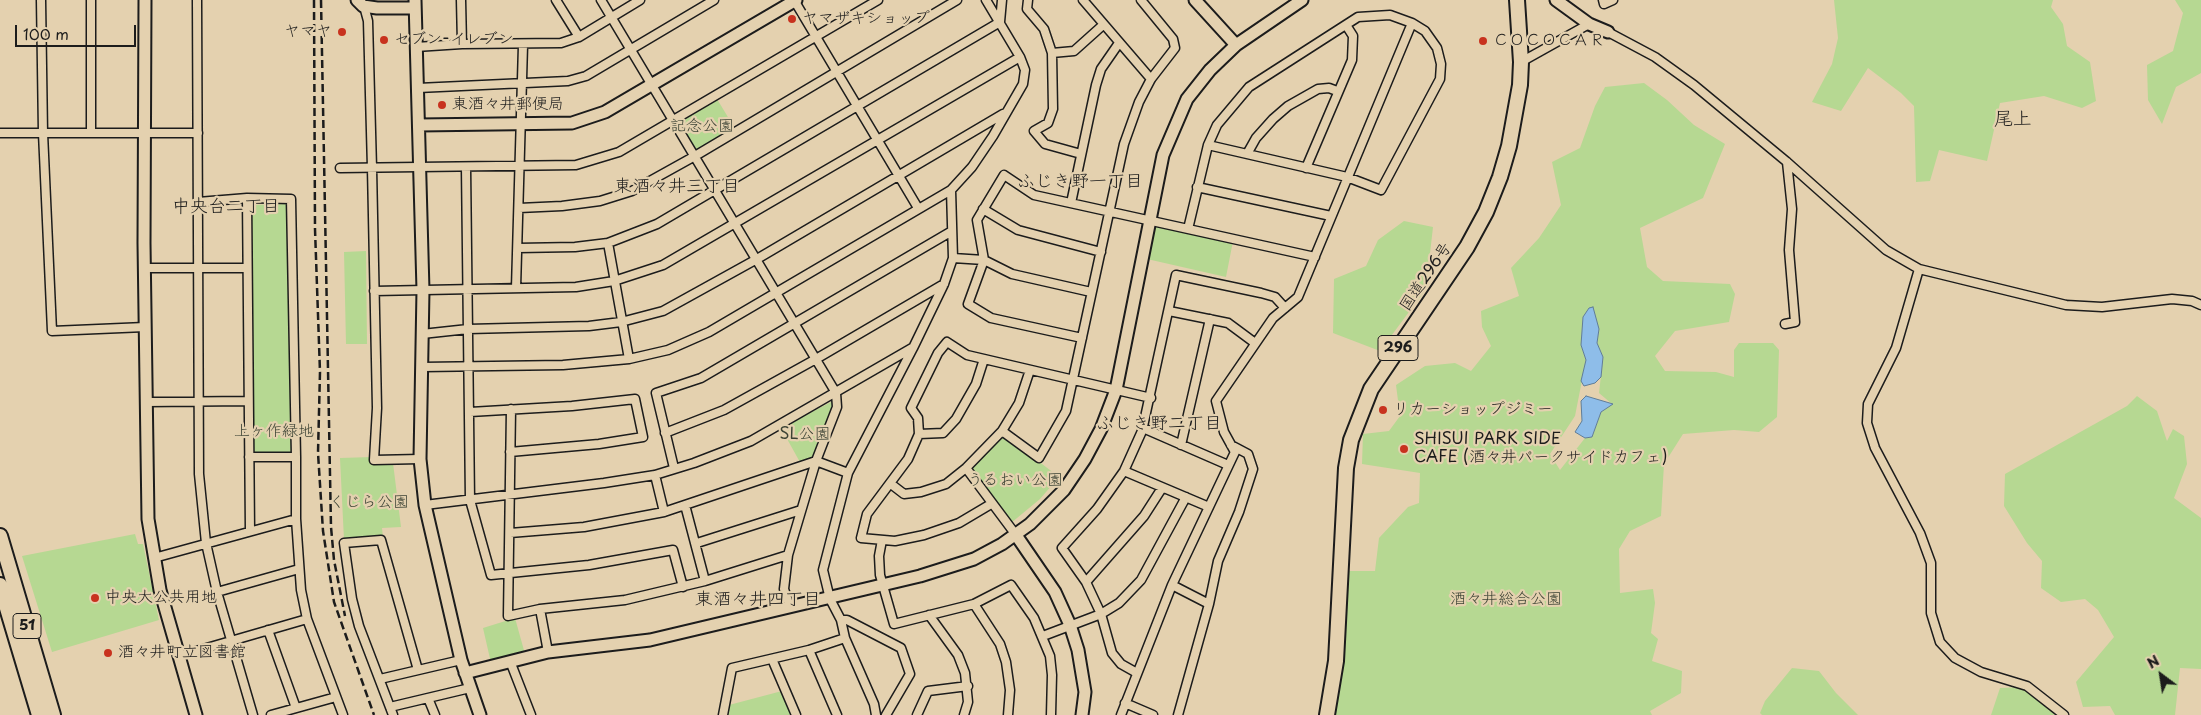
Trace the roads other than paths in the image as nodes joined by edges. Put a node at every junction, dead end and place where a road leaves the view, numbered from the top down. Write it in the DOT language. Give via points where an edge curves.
graph roads {
  1 [pos="41,0"];
  2 [pos="91,0"];
  3 [pos="144,0"];
  4 [pos="197,0"];
  5 [pos="461,0"];
  6 [pos="556,0"];
  7 [pos="601,0"];
  8 [pos="640,0"];
  9 [pos="714,0"];
  10 [pos="795,0"];
  11 [pos="878,0"];
  12 [pos="957,0"];
  13 [pos="986,0"];
  14 [pos="1002,0"];
  15 [pos="1028,0"];
  16 [pos="1083,0"];
  17 [pos="1141,0"];
  18 [pos="1195,0"];
  19 [pos="1302,0"];
  20 [pos="1518,0"];
  21 [pos="1556,0"];
  22 [pos="1602,0"];
  23 [pos="1613,0"];
  24 [pos="360,3"];
  25 [pos="415,4"];
  26 [pos="612,16"];
  27 [pos="1000,22"];
  28 [pos="1412,23"];
  29 [pos="1589,24"];
  30 [pos="1103,25"];
  31 [pos="1346,25"];
  32 [pos="1608,32"];
  33 [pos="816,36"];
  34 [pos="579,37"];
  35 [pos="1119,43"];
  36 [pos="462,44"];
  37 [pos="1236,44"];
  38 [pos="524,45"];
  39 [pos="416,47"];
  40 [pos="631,49"];
  41 [pos="1052,53"];
  42 [pos="1020,57"];
  43 [pos="1521,62"];
  44 [pos="837,71"];
  45 [pos="1151,80"];
  46 [pos="522,83"];
  47 [pos="652,85"];
  48 [pos="418,88"];
  49 [pos="1337,91"];
  50 [pos="857,105"];
  51 [pos="1005,113"];
  52 [pos="673,120"];
  53 [pos="419,125"];
  54 [pos="520,125"];
  55 [pos="144,132"];
  56 [pos="0,133"];
  57 [pos="43,133"];
  58 [pos="91,133"];
  59 [pos="198,133"];
  60 [pos="878,140"];
  61 [pos="1208,145"];
  62 [pos="1081,154"];
  63 [pos="1248,154"];
  64 [pos="694,156"];
  65 [pos="1787,162"];
  66 [pos="519,166"];
  67 [pos="466,167"];
  68 [pos="340,168"];
  69 [pos="372,168"];
  70 [pos="419,168"];
  71 [pos="1306,168"];
  72 [pos="899,175"];
  73 [pos="1347,177"];
  74 [pos="1197,187"];
  75 [pos="715,190"];
  76 [pos="951,190"];
  77 [pos="247,198"];
  78 [pos="198,202"];
  79 [pos="1071,203"];
  80 [pos="519,208"];
  81 [pos="918,208"];
  82 [pos="983,210"];
  83 [pos="1109,213"];
  84 [pos="1331,216"];
  85 [pos="1150,220"];
  86 [pos="736,224"];
  87 [pos="1188,229"];
  88 [pos="952,232"];
  89 [pos="608,242"];
  90 [pos="518,248"];
  91 [pos="1101,252"];
  92 [pos="1314,257"];
  93 [pos="953,258"];
  94 [pos="757,259"];
  95 [pos="984,260"];
  96 [pos="199,267"];
  97 [pos="144,268"];
  98 [pos="247,268"];
  99 [pos="1920,269"];
  100 [pos="614,281"];
  101 [pos="944,284"];
  102 [pos="516,288"];
  103 [pos="422,290"];
  104 [pos="468,290"];
  105 [pos="374,291"];
  106 [pos="777,292"];
  107 [pos="1091,292"];
  108 [pos="2201,305"];
  109 [pos="1284,308"];
  110 [pos="1168,311"];
  111 [pos="1210,319"];
  112 [pos="621,322"];
  113 [pos="795,324"];
  114 [pos="1785,324"];
  115 [pos="145,327"];
  116 [pos="468,329"];
  117 [pos="422,334"];
  118 [pos="1082,338"];
  119 [pos="1256,343"];
  120 [pos="913,348"];
  121 [pos="629,359"];
  122 [pos="816,359"];
  123 [pos="984,359"];
  124 [pos="469,366"];
  125 [pos="423,367"];
  126 [pos="1030,370"];
  127 [pos="1073,380"];
  128 [pos="1116,390"];
  129 [pos="836,393"];
  130 [pos="1151,398"];
  131 [pos="146,402"];
  132 [pos="199,402"];
  133 [pos="248,402"];
  134 [pos="511,410"];
  135 [pos="470,412"];
  136 [pos="1142,428"];
  137 [pos="1002,431"];
  138 [pos="665,433"];
  139 [pos="919,434"];
  140 [pos="1181,445"];
  141 [pos="1231,445"];
  142 [pos="510,452"];
  143 [pos="296,456"];
  144 [pos="249,457"];
  145 [pos="420,459"];
  146 [pos="816,461"];
  147 [pos="1228,465"];
  148 [pos="674,468"];
  149 [pos="966,468"];
  150 [pos="1124,471"];
  151 [pos="848,473"];
  152 [pos="655,475"];
  153 [pos="890,484"];
  154 [pos="1162,488"];
  155 [pos="510,495"];
  156 [pos="1186,497"];
  157 [pos="470,500"];
  158 [pos="991,504"];
  159 [pos="424,505"];
  160 [pos="685,506"];
  161 [pos="1209,507"];
  162 [pos="801,510"];
  163 [pos="664,512"];
  164 [pos="296,519"];
  165 [pos="250,531"];
  166 [pos="510,533"];
  167 [pos="1016,535"];
  168 [pos="0,536"];
  169 [pos="882,540"];
  170 [pos="206,543"];
  171 [pos="697,543"];
  172 [pos="788,555"];
  173 [pos="154,558"];
  174 [pos="299,569"];
  175 [pos="509,574"];
  176 [pos="705,582"];
  177 [pos="1086,582"];
  178 [pos="0,585"];
  179 [pos="883,585"];
  180 [pos="1172,585"];
  181 [pos="683,587"];
  182 [pos="217,592"];
  183 [pos="830,598"];
  184 [pos="974,604"];
  185 [pos="1210,604"];
  186 [pos="790,607"];
  187 [pos="540,609"];
  188 [pos="1100,614"];
  189 [pos="929,615"];
  190 [pos="307,619"];
  191 [pos="841,620"];
  192 [pos="1070,625"];
  193 [pos="268,630"];
  194 [pos="1043,636"];
  195 [pos="845,638"];
  196 [pos="231,641"];
  197 [pos="809,650"];
  198 [pos="548,652"];
  199 [pos="178,656"];
  200 [pos="772,659"];
  201 [pos="461,660"];
  202 [pos="510,661"];
  203 [pos="418,670"];
  204 [pos="465,673"];
  205 [pos="1137,673"];
  206 [pos="380,679"];
  207 [pos="968,686"];
  208 [pos="470,688"];
  209 [pos="336,697"];
  210 [pos="428,698"];
  211 [pos="1125,703"];
  212 [pos="390,707"];
  213 [pos="296,708"];
  214 [pos="39,715"];
  215 [pos="54,715"];
  216 [pos="196,715"];
  217 [pos="253,715"];
  218 [pos="271,715"];
  219 [pos="343,715"];
  220 [pos="393,715"];
  221 [pos="435,715"];
  222 [pos="480,715"];
  223 [pos="531,715"];
  224 [pos="722,715"];
  225 [pos="796,715"];
  226 [pos="837,715"];
  227 [pos="876,715"];
  228 [pos="886,715"];
  229 [pos="917,715"];
  230 [pos="964,715"];
  231 [pos="1008,715"];
  232 [pos="1051,715"];
  233 [pos="1082,715"];
  234 [pos="1120,715"];
  235 [pos="1153,715"];
  236 [pos="1178,715"];
  237 [pos="1327,715"];
  238 [pos="2064,715"];
  1 -- 57 [label="street"];
  2 -- 58 [label="street"];
  3 -- 55 [label="street"];
  4 -- 59 [label="street"];
  5 -- 36 [label="street"];
  6 -- 34 [label="street"];
  7 -- 26 [label="street"];
  8 -- 26 [label="street"];
  9 -- 40 [label="street"];
  10 -- 33 [label="street"];
  10 -- 47 [label="street"];
  11 -- 33 [label="street"];
  12 -- 44 [label="street"];
  13 -- 27 [label="street"];
  14 -- 27 [label="street"];
  15 -- 41 [label="street" via="1027,9 1044,29"];
  16 -- 30 [label="street"];
  17 -- 45 [label="street" via="1173,39 1175,48"];
  18 -- 37 [label="street"];
  19 -- 37 [label="street"];
  20 -- 43 [label="highway, 国道296号 / 296"];
  21 -- 29 [label="street"];
  22 -- 23 [label="street" via="1604,4"];
  24 -- 25 [label="street"];
  24 -- 69 [label="street" via="368,22"];
  25 -- 39 [label="street"];
  26 -- 34 [label="street"];
  26 -- 40 [label="street"];
  27 -- 42 [label="street"];
  27 -- 50 [label="street"];
  28 -- 31 [label="street" via="1390,15 1379,15 1358,17"];
  28 -- 73 [label="street"];
  28 -- 73 [label="street" via="1425,31 1437,48 1440,79 1382,190"];
  29 -- 32 [label="street"];
  29 -- 43 [label="street"];
  30 -- 35 [label="street"];
  30 -- 41 [label="street" via="1074,51"];
  31 -- 49 [label="street" via="1353,36 1352,60"];
  31 -- 61 [label="street" via="1249,87 1217,125"];
  32 -- 65 [label="street" via="1663,62"];
  33 -- 44 [label="street"];
  33 -- 52 [label="street"];
  34 -- 38 [label="street" via="560,43"];
  35 -- 45 [label="street"];
  35 -- 62 [label="street" via="1101,69"];
  36 -- 38 [label="street"];
  36 -- 39 [label="street"];
  37 -- 85 [label="street" via="1187,99 1163,155"];
  38 -- 46 [label="street"];
  39 -- 48 [label="street"];
  40 -- 46 [label="street" via="586,76 568,81"];
  40 -- 47 [label="street"];
  41 -- 62 [label="street" via="1054,110 1048,123 1034,131 1045,144"];
  42 -- 51 [label="street" via="1025,70 1023,84"];
  42 -- 60 [label="street"];
  43 -- 237 [label="highway, 国道296号 / 296" via="1509,146 1486,212 1467,247 1371,389 1352,440 1346,468 1336,661"];
  44 -- 50 [label="street"];
  44 -- 64 [label="street"];
  45 -- 83 [label="street" via="1139,102 1124,144"];
  46 -- 48 [label="street"];
  46 -- 54 [label="street"];
  47 -- 52 [label="street"];
  47 -- 54 [label="street" via="605,112 572,123"];
  48 -- 53 [label="street"];
  49 -- 63 [label="street" via="1329,88 1318,90 1288,106 1256,138"];
  49 -- 71 [label="street"];
  50 -- 60 [label="street"];
  50 -- 75 [label="street"];
  51 -- 72 [label="street"];
  51 -- 76 [label="street" via="972,167"];
  52 -- 64 [label="street"];
  52 -- 66 [label="street" via="619,152 576,165"];
  53 -- 54 [label="street"];
  53 -- 70 [label="street"];
  54 -- 66 [label="street"];
  55 -- 58 [label="street"];
  55 -- 59 [label="street"];
  55 -- 97 [label="street"];
  56 -- 57 [label="street"];
  57 -- 58 [label="street"];
  57 -- 115 [label="street" via="52,331"];
  59 -- 78 [label="street"];
  60 -- 72 [label="street"];
  60 -- 86 [label="street"];
  61 -- 63 [label="street"];
  61 -- 74 [label="street"];
  62 -- 79 [label="street"];
  63 -- 71 [label="street"];
  64 -- 75 [label="street"];
  64 -- 80 [label="street" via="632,191 600,201"];
  65 -- 99 [label="street" via="1886,250"];
  65 -- 114 [label="street" via="1792,209 1789,250 1795,322"];
  66 -- 67 [label="street"];
  66 -- 80 [label="street"];
  67 -- 70 [label="street"];
  67 -- 104 [label="street"];
  68 -- 69 [label="street"];
  69 -- 70 [label="street"];
  69 -- 105 [label="street"];
  70 -- 103 [label="street"];
  71 -- 73 [label="street"];
  72 -- 81 [label="street"];
  72 -- 94 [label="street"];
  73 -- 84 [label="street"];
  74 -- 84 [label="street"];
  74 -- 87 [label="street"];
  75 -- 86 [label="street"];
  75 -- 89 [label="street" via="657,224"];
  76 -- 81 [label="street"];
  76 -- 88 [label="street"];
  77 -- 78 [label="street"];
  77 -- 98 [label="street"];
  77 -- 143 [label="street" via="291,199"];
  78 -- 96 [label="street"];
  79 -- 82 [label="street" via="1034,195 1004,175"];
  79 -- 83 [label="street"];
  80 -- 90 [label="street"];
  81 -- 106 [label="street"];
  82 -- 91 [label="street" via="1018,230"];
  82 -- 95 [label="street" via="977,220"];
  83 -- 85 [label="street"];
  83 -- 91 [label="street"];
  84 -- 92 [label="street"];
  85 -- 87 [label="street"];
  85 -- 128 [label="street"];
  86 -- 94 [label="street"];
  86 -- 100 [label="street" via="663,265"];
  87 -- 92 [label="street"];
  88 -- 93 [label="street"];
  88 -- 113 [label="street"];
  89 -- 90 [label="street" via="575,247"];
  89 -- 100 [label="street"];
  90 -- 102 [label="street"];
  91 -- 107 [label="street"];
  92 -- 109 [label="street" via="1298,297"];
  93 -- 95 [label="street"];
  93 -- 101 [label="street"];
  94 -- 106 [label="street"];
  94 -- 112 [label="street" via="662,311"];
  95 -- 107 [label="street" via="1012,274"];
  95 -- 118 [label="street" via="968,304 991,318"];
  96 -- 97 [label="street"];
  96 -- 98 [label="street"];
  96 -- 132 [label="street"];
  97 -- 115 [label="street"];
  98 -- 133 [label="street"];
  99 -- 108 [label="street" via="2066,305 2102,307 2172,300"];
  99 -- 238 [label="street" via="1896,348 1868,404 1867,423 1875,448 1920,533 1931,563 1931,613 1940,642 1955,658 1981,672 2026,686"];
  100 -- 102 [label="street" via="576,287"];
  100 -- 112 [label="street"];
  101 -- 120 [label="street"];
  101 -- 122 [label="street"];
  102 -- 104 [label="street"];
  103 -- 104 [label="street"];
  103 -- 105 [label="street"];
  103 -- 117 [label="street"];
  104 -- 116 [label="street"];
  105 -- 145 [label="street" via="377,408 374,460"];
  106 -- 113 [label="street"];
  106 -- 121 [label="street" via="709,332 668,350"];
  107 -- 118 [label="street"];
  109 -- 110 [label="street" via="1275,297 1176,275"];
  109 -- 119 [label="street"];
  110 -- 111 [label="street"];
  110 -- 130 [label="street"];
  111 -- 119 [label="street" via="1228,323"];
  111 -- 140 [label="street"];
  112 -- 116 [label="street" via="589,326"];
  112 -- 121 [label="street"];
  113 -- 122 [label="street"];
  113 -- 138 [label="street" via="700,378 656,393"];
  115 -- 131 [label="street"];
  116 -- 117 [label="street"];
  116 -- 124 [label="street"];
  117 -- 125 [label="street"];
  118 -- 127 [label="street"];
  119 -- 141 [label="street" via="1216,401"];
  120 -- 129 [label="street"];
  120 -- 151 [label="street"];
  121 -- 124 [label="street" via="563,365"];
  122 -- 129 [label="street"];
  122 -- 138 [label="street" via="724,410"];
  123 -- 126 [label="street"];
  123 -- 139 [label="street" via="976,384 956,420 943,432"];
  123 -- 139 [label="street" via="967,355 947,342 938,353 911,408 918,418"];
  124 -- 125 [label="street"];
  124 -- 135 [label="street"];
  125 -- 145 [label="street"];
  126 -- 127 [label="street"];
  126 -- 137 [label="street" via="1019,403"];
  127 -- 128 [label="street"];
  127 -- 137 [label="street" via="1066,411 1039,458"];
  128 -- 130 [label="street"];
  128 -- 167 [label="street" via="1101,429 1075,474 1042,514"];
  129 -- 146 [label="street" via="837,407"];
  129 -- 148 [label="street" via="751,441"];
  130 -- 136 [label="street"];
  131 -- 132 [label="street"];
  131 -- 173 [label="street" via="148,510"];
  132 -- 133 [label="street"];
  132 -- 170 [label="street" via="199,474"];
  133 -- 144 [label="street"];
  134 -- 135 [label="street"];
  134 -- 142 [label="street"];
  134 -- 142 [label="street" via="635,399 643,437"];
  135 -- 157 [label="street"];
  136 -- 140 [label="street"];
  136 -- 150 [label="street"];
  137 -- 149 [label="street"];
  138 -- 148 [label="street"];
  139 -- 153 [label="street" via="908,459"];
  140 -- 147 [label="street"];
  141 -- 147 [label="street" via="1235,452"];
  141 -- 185 [label="street" via="1248,454 1252,469 1240,512 1218,561"];
  142 -- 155 [label="street"];
  143 -- 144 [label="street"];
  143 -- 164 [label="street"];
  144 -- 165 [label="street"];
  145 -- 159 [label="street"];
  146 -- 151 [label="street"];
  146 -- 160 [label="street"];
  146 -- 162 [label="street"];
  147 -- 161 [label="street"];
  148 -- 152 [label="street"];
  149 -- 153 [label="street" via="946,484 921,492 904,494"];
  149 -- 158 [label="street"];
  150 -- 154 [label="street"];
  150 -- 177 [label="street" via="1097,509 1062,548"];
  151 -- 183 [label="street" via="823,570"];
  152 -- 155 [label="street"];
  152 -- 163 [label="street"];
  153 -- 169 [label="street" via="867,514 861,538"];
  154 -- 156 [label="street"];
  154 -- 177 [label="street" via="1144,516"];
  155 -- 157 [label="street"];
  155 -- 166 [label="street"];
  156 -- 161 [label="street"];
  156 -- 188 [label="street" via="1141,580 1119,603"];
  157 -- 159 [label="street"];
  157 -- 175 [label="street" via="491,575"];
  158 -- 167 [label="street"];
  158 -- 169 [label="street" via="959,523 924,536"];
  159 -- 201 [label="street"];
  160 -- 163 [label="street"];
  160 -- 171 [label="street"];
  161 -- 180 [label="street"];
  162 -- 171 [label="street"];
  162 -- 172 [label="street"];
  163 -- 166 [label="street" via="584,526"];
  164 -- 165 [label="street"];
  164 -- 174 [label="street"];
  165 -- 170 [label="street"];
  166 -- 175 [label="street"];
  167 -- 179 [label="street" via="962,564"];
  167 -- 192 [label="street" via="1055,592"];
  168 -- 215 [label="highway, 51"];
  169 -- 179 [label="street" via="879,556"];
  170 -- 173 [label="street"];
  170 -- 182 [label="street"];
  171 -- 176 [label="street"];
  172 -- 176 [label="street"];
  172 -- 186 [label="street" via="784,589"];
  173 -- 199 [label="street"];
  174 -- 182 [label="street"];
  174 -- 190 [label="street"];
  175 -- 181 [label="street" via="589,565 673,550"];
  175 -- 187 [label="street" via="508,616"];
  176 -- 181 [label="street"];
  177 -- 188 [label="street"];
  178 -- 214 [label="highway, 51"];
  179 -- 183 [label="street"];
  179 -- 189 [label="street" via="894,624"];
  180 -- 185 [label="street"];
  180 -- 205 [label="street"];
  181 -- 187 [label="street" via="625,600"];
  182 -- 196 [label="street"];
  183 -- 186 [label="street"];
  183 -- 191 [label="street"];
  184 -- 189 [label="street"];
  184 -- 194 [label="street" via="1011,585"];
  184 -- 231 [label="street" via="1000,644 1006,662 1010,690"];
  185 -- 236 [label="street"];
  186 -- 198 [label="street" via="650,640"];
  187 -- 198 [label="street"];
  188 -- 192 [label="street"];
  188 -- 205 [label="street" via="1112,653 1121,664"];
  189 -- 207 [label="street" via="958,655"];
  190 -- 193 [label="street"];
  190 -- 209 [label="street"];
  191 -- 195 [label="street"];
  191 -- 228 [label="street" via="847,620 901,648 910,674"];
  192 -- 194 [label="street"];
  192 -- 233 [label="street" via="1085,692"];
  193 -- 196 [label="street"];
  193 -- 213 [label="street"];
  194 -- 232 [label="street" via="1052,675"];
  195 -- 197 [label="street"];
  195 -- 227 [label="street"];
  196 -- 199 [label="street"];
  196 -- 217 [label="street"];
  197 -- 200 [label="street"];
  197 -- 226 [label="street"];
  198 -- 202 [label="street"];
  199 -- 216 [label="street"];
  200 -- 224 [label="street" via="732,668"];
  200 -- 225 [label="street"];
  201 -- 203 [label="street"];
  201 -- 204 [label="street"];
  202 -- 204 [label="street"];
  202 -- 223 [label="street"];
  203 -- 206 [label="street"];
  203 -- 206 [label="street" via="380,540 344,543 359,626"];
  204 -- 208 [label="street"];
  205 -- 211 [label="street"];
  206 -- 212 [label="street"];
  207 -- 229 [label="street" via="928,690"];
  207 -- 230 [label="street"];
  208 -- 210 [label="street"];
  208 -- 222 [label="street"];
  209 -- 213 [label="street"];
  209 -- 219 [label="street"];
  210 -- 212 [label="street"];
  210 -- 221 [label="street"];
  211 -- 234 [label="street"];
  211 -- 235 [label="street"];
  212 -- 220 [label="street"];
  213 -- 218 [label="street"];
}
